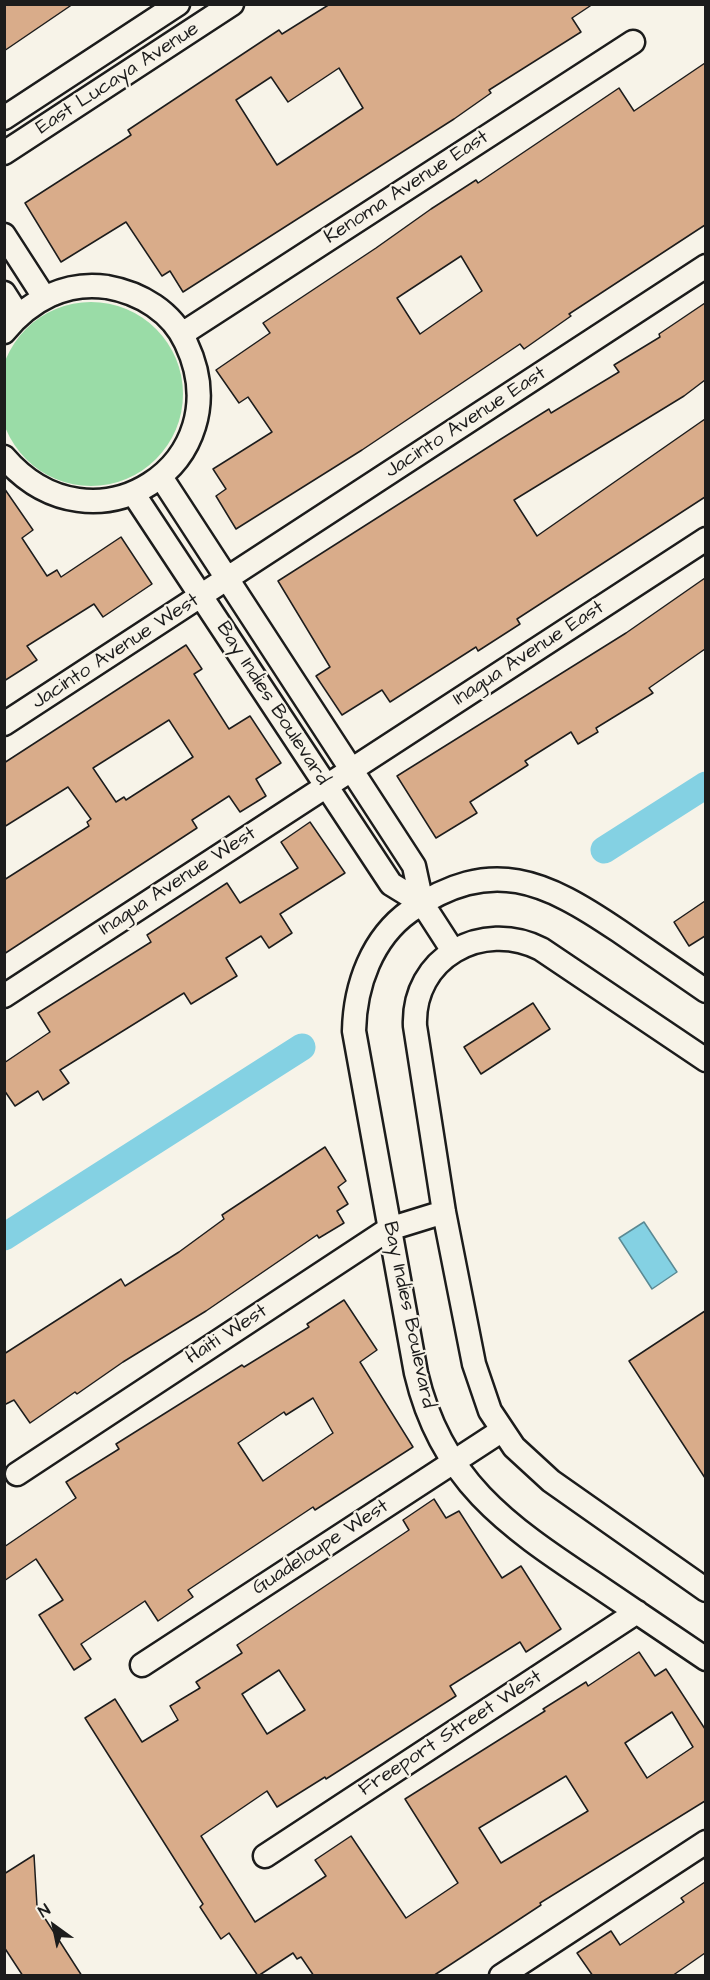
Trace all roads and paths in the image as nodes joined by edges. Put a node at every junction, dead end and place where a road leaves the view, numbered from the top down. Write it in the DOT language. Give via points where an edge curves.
graph roads {
  1 [pos="178,4"];
  2 [pos="232,4"];
  3 [pos="633,42"];
  4 [pos="115,46"];
  5 [pos="131,70"];
  6 [pos="4,118"];
  7 [pos="4,153"];
  8 [pos="4,235"];
  9 [pos="705,266"];
  10 [pos="4,293"];
  11 [pos="44,297"];
  12 [pos="11,324"];
  13 [pos="182,334"];
  14 [pos="4,457"];
  15 [pos="161,477"];
  16 [pos="133,493"];
  17 [pos="705,539"];
  18 [pos="227,580"];
  19 [pos="202,596"];
  20 [pos="4,724"];
  21 [pos="352,769"];
  22 [pos="325,786"];
  23 [pos="422,903"];
  24 [pos="453,951"];
  25 [pos="705,991"];
  26 [pos="4,996"];
  27 [pos="703,1052"];
  28 [pos="444,1212"];
  29 [pos="389,1229"];
  30 [pos="501,1431"];
  31 [pos="453,1462"];
  32 [pos="17,1473"];
  33 [pos="705,1590"];
  34 [pos="637,1612"];
  35 [pos="705,1659"];
  36 [pos="142,1665"];
  37 [pos="705,1842"];
  38 [pos="265,1856"];
  39 [pos="501,1976"];
  1 -- 4 [label="street"];
  2 -- 5 [label="street, East Lucaya Avenue"];
  3 -- 13 [label="street, Kenoma Avenue East"];
  4 -- 5 [label="street"];
  4 -- 6 [label="street"];
  5 -- 7 [label="street, East Lucaya Avenue"];
  8 -- 11 [label="street"];
  9 -- 18 [label="street, Jacinto Avenue East"];
  10 -- 12 [label="street"];
  11 -- 12 [label="street"];
  11 -- 13 [label="street" via="86,286 120,290 152,304"];
  13 -- 15 [label="street" via="196,362 200,393 195,424 182,453"];
  14 -- 16 [label="street" via="38,487 60,497 85,502"];
  15 -- 16 [label="street"];
  15 -- 18 [label="street, Bay Indies Boulevard"];
  16 -- 19 [label="street, Bay Indies Boulevard"];
  17 -- 21 [label="street, Inagua Avenue East"];
  18 -- 19 [label="street, Jacinto Avenue West"];
  18 -- 21 [label="street, Bay Indies Boulevard"];
  19 -- 20 [label="street, Jacinto Avenue West"];
  19 -- 22 [label="street, Bay Indies Boulevard"];
  21 -- 22 [label="street, Inagua Avenue West"];
  21 -- 23 [label="street, Bay Indies Boulevard" via="414,866"];
  22 -- 23 [label="street, Bay Indies Boulevard" via="391,884"];
  22 -- 26 [label="street, Inagua Avenue West"];
  23 -- 24 [label="street, Bay Indies Boulevard"];
  23 -- 25 [label="street, Bay Indies Boulevard" via="456,887 485,881 514,880 547,888 582,906"];
  23 -- 29 [label="street, Bay Indies Boulevard" via="398,921 377,947 362,979 355,1014 356,1044"];
  24 -- 27 [label="street" via="495,939 532,944"];
  24 -- 28 [label="street" via="423,981 414,1016"];
  28 -- 29 [label="street, Haiti West"];
  28 -- 30 [label="street" via="474,1364"];
  29 -- 31 [label="street, Bay Indies Boulevard" via="420,1392 434,1429"];
  29 -- 32 [label="street, Haiti West"];
  30 -- 31 [label="street, Guadeloupe West"];
  30 -- 33 [label="street" via="550,1481"];
  31 -- 34 [label="street, Bay Indies Boulevard" via="516,1530"];
  31 -- 36 [label="street, Guadeloupe West"];
  34 -- 35 [label="street, Bay Indies Boulevard"];
  34 -- 38 [label="street, Freeport Street West"];
  37 -- 39 [label="street"];
}
